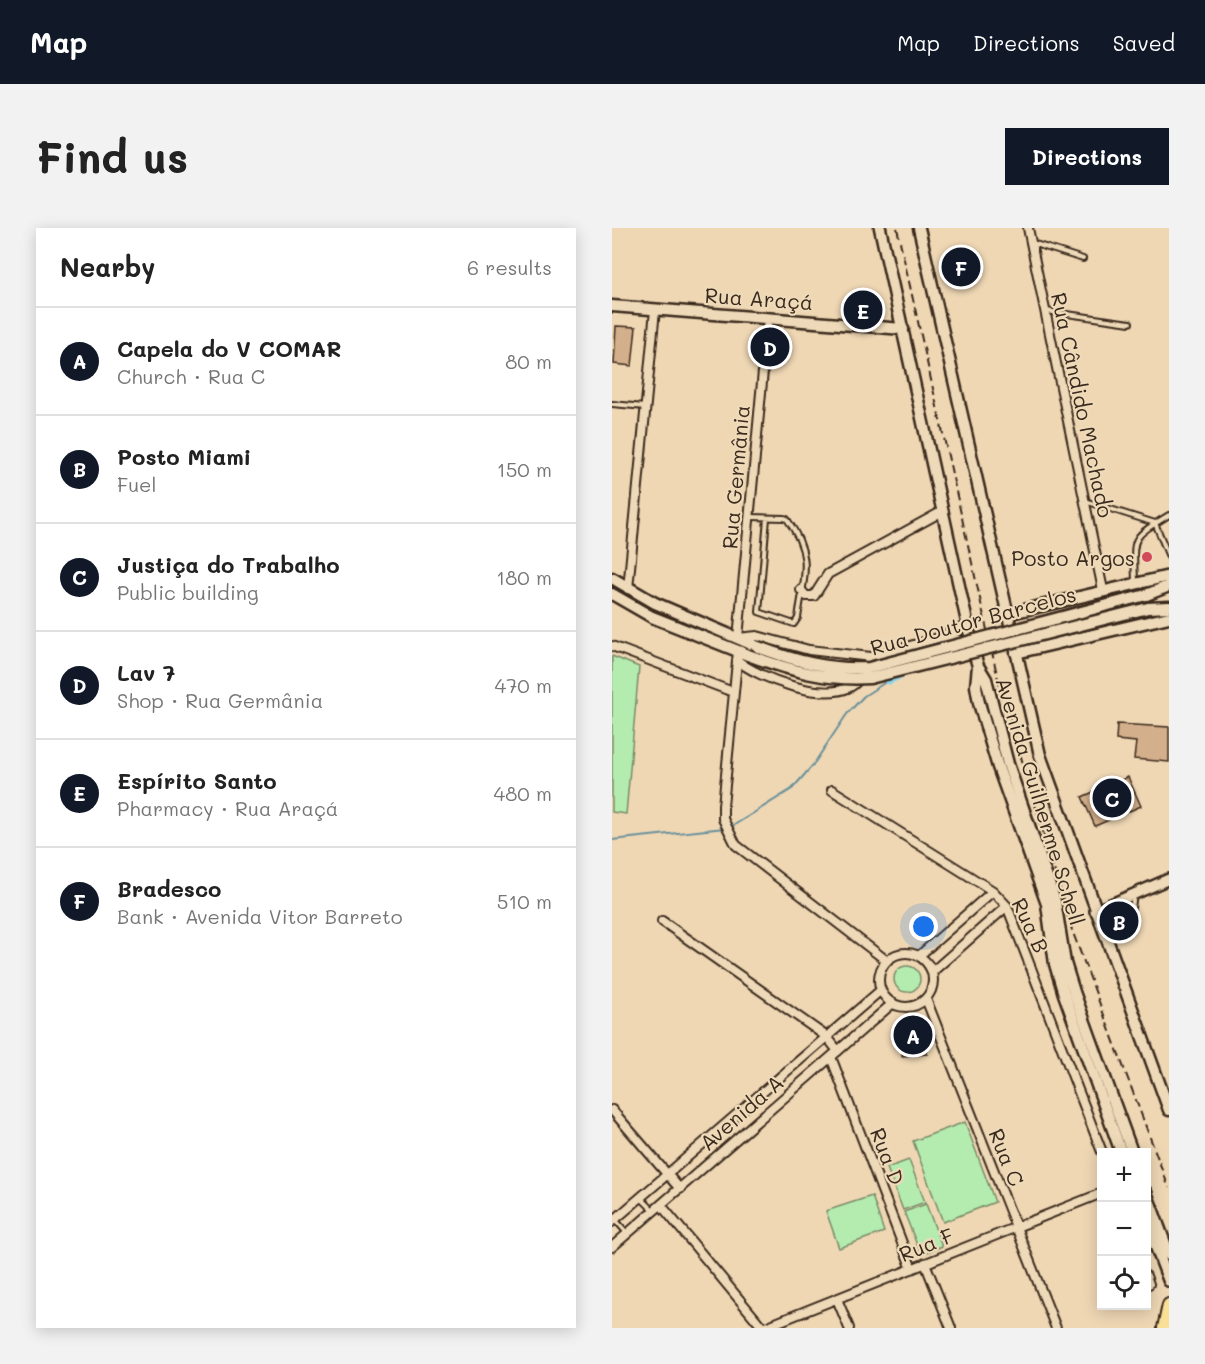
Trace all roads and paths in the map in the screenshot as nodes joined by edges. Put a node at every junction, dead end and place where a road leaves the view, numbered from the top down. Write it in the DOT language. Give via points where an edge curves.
graph roads {
  1 [pos="880,228"];
  2 [pos="919,228"];
  3 [pos="1028,228"];
  4 [pos="1032,243"];
  5 [pos="1083,259"];
  6 [pos="612,306"];
  7 [pos="655,310"];
  8 [pos="1046,311"];
  9 [pos="768,318"];
  10 [pos="1130,323"];
  11 [pos="903,329"];
  12 [pos="612,404"];
  13 [pos="645,407"];
  14 [pos="1085,500"];
  15 [pos="943,511"];
  16 [pos="1169,515"];
  17 [pos="749,517"];
  18 [pos="767,518"];
  19 [pos="1155,523"];
  20 [pos="1169,557"];
  21 [pos="1169,576"];
  22 [pos="612,579"];
  23 [pos="1135,583"];
  24 [pos="1169,586"];
  25 [pos="628,589"];
  26 [pos="801,590"];
  27 [pos="1103,590"];
  28 [pos="612,594"];
  29 [pos="1169,607"];
  30 [pos="1007,614"];
  31 [pos="1169,617"];
  32 [pos="967,625"];
  33 [pos="945,636"];
  34 [pos="738,638"];
  35 [pos="972,645"];
  36 [pos="612,646"];
  37 [pos="1016,654"];
  38 [pos="741,655"];
  39 [pos="871,657"];
  40 [pos="733,692"];
  41 [pos="832,790"];
  42 [pos="1169,879"];
  43 [pos="993,891"];
  44 [pos="1134,894"];
  45 [pos="1007,906"];
  46 [pos="1095,911"];
  47 [pos="662,921"];
  48 [pos="1103,933"];
  49 [pos="920,955"];
  50 [pos="887,961"];
  51 [pos="932,972"];
  52 [pos="881,990"];
  53 [pos="926,999"];
  54 [pos="893,1003"];
  55 [pos="827,1037"];
  56 [pos="838,1051"];
  57 [pos="831,1057"];
  58 [pos="612,1110"];
  59 [pos="1169,1110"];
  60 [pos="1122,1144"];
  61 [pos="1100,1148"];
  62 [pos="667,1174"];
  63 [pos="680,1189"];
  64 [pos="1097,1195"];
  65 [pos="641,1197"];
  66 [pos="1150,1202"];
  67 [pos="661,1205"];
  68 [pos="654,1211"];
  69 [pos="613,1219"];
  70 [pos="1016,1227"];
  71 [pos="627,1234"];
  72 [pos="1151,1234"];
  73 [pos="612,1247"];
  74 [pos="1169,1254"];
  75 [pos="925,1263"];
  76 [pos="912,1269"];
  77 [pos="1169,1281"];
  78 [pos="837,1299"];
  79 [pos="1169,1305"];
  80 [pos="763,1328"];
  81 [pos="849,1328"];
  82 [pos="951,1328"];
  83 [pos="1056,1328"];
  84 [pos="1164,1328"];
  1 -- 11 [label="main road, Avenida Guilherme Schell"];
  2 -- 30 [label="main road"];
  3 -- 4 [label="street, Rua Cândido Machado"];
  4 -- 5 [label="lane"];
  4 -- 8 [label="street, Rua Cândido Machado"];
  6 -- 7 [label="main road, Rua Araçá"];
  7 -- 9 [label="main road, Rua Araçá"];
  7 -- 13 [label="street"];
  8 -- 10 [label="lane"];
  8 -- 14 [label="street, Rua Cândido Machado"];
  9 -- 11 [label="main road, Rua Araçá"];
  9 -- 17 [label="street, Rua Germânia"];
  11 -- 15 [label="main road, Avenida Guilherme Schell"];
  12 -- 13 [label="lane"];
  13 -- 25 [label="street"];
  14 -- 19 [label="lane"];
  14 -- 27 [label="street, Rua Cândido Machado"];
  15 -- 26 [label="street" via="828,574 814,596 810,598"];
  15 -- 32 [label="main road, Avenida Guilherme Schell"];
  16 -- 19 [label="lane"];
  17 -- 18 [label="lane"];
  17 -- 34 [label="street, Rua Germânia"];
  18 -- 26 [label="lane" via="787,519 804,547"];
  18 -- 26 [label="lane" via="759,612 794,624"];
  19 -- 20 [label="lane"];
  19 -- 23 [label="lane" via="1134,543"];
  21 -- 23 [label="main road"];
  22 -- 25 [label="main road, Rua Doutor Barcelos"];
  23 -- 27 [label="main road"];
  24 -- 34 [label="main road, Rua Doutor Barcelos, bridge" via="869,668 843,670 814,665"];
  25 -- 34 [label="main road, Rua Doutor Barcelos"];
  27 -- 30 [label="main road"];
  28 -- 38 [label="main road, Rua Doutor Barcelos" via="652,617"];
  29 -- 38 [label="main road, Rua Doutor Barcelos, bridge" via="1148,608 870,678 846,680 801,673"];
  30 -- 37 [label="main road"];
  31 -- 37 [label="main road"];
  32 -- 33 [label="street"];
  32 -- 35 [label="main road, Avenida Guilherme Schell"];
  33 -- 35 [label="main road"];
  33 -- 39 [label="street"];
  34 -- 39 [label="street" via="757,636 809,651"];
  35 -- 60 [label="main road, Avenida Guilherme Schell" via="978,666 977,694 989,717 998,767 1047,904 1055,964 1064,994"];
  36 -- 40 [label="street"];
  37 -- 46 [label="main road" via="1040,755"];
  38 -- 39 [label="street" via="766,677 824,690 852,686 861,678"];
  38 -- 40 [label="street"];
  40 -- 50 [label="street" via="723,819 735,841"];
  41 -- 43 [label="street, Rua B"];
  42 -- 44 [label="street"];
  43 -- 45 [label="street, Rua B"];
  43 -- 49 [label="street"];
  44 -- 46 [label="street"];
  44 -- 48 [label="lane" via="1131,914"];
  45 -- 51 [label="street"];
  45 -- 61 [label="street, Rua B"];
  46 -- 48 [label="main road"];
  47 -- 55 [label="street"];
  48 -- 59 [label="main road"];
  49 -- 50 [label="street" via="900,953"];
  49 -- 51 [label="street"];
  50 -- 52 [label="street" via="880,974"];
  51 -- 53 [label="street" via="933,986"];
  52 -- 54 [label="street"];
  52 -- 55 [label="street, Avenida A"];
  53 -- 54 [label="street" via="910,1006"];
  53 -- 70 [label="street, Rua C"];
  54 -- 56 [label="street, Avenida A"];
  55 -- 56 [label="street"];
  55 -- 62 [label="street, Avenida A"];
  56 -- 57 [label="street, Avenida A"];
  57 -- 63 [label="street, Avenida A"];
  57 -- 76 [label="street, Rua D"];
  58 -- 62 [label="street"];
  62 -- 63 [label="street"];
  62 -- 65 [label="street, Avenida A"];
  63 -- 67 [label="street, Avenida A"];
  64 -- 70 [label="street, Rua F"];
  65 -- 68 [label="lane"];
  65 -- 69 [label="street, Avenida A"];
  66 -- 74 [label="main road"];
  67 -- 68 [label="street, Avenida A"];
  67 -- 80 [label="street"];
  68 -- 71 [label="street, Avenida A"];
  69 -- 71 [label="lane"];
  70 -- 75 [label="street, Rua F"];
  70 -- 83 [label="street, Rua C"];
  71 -- 73 [label="street, Avenida A"];
  72 -- 77 [label="main road"];
  75 -- 76 [label="street, Rua F"];
  75 -- 82 [label="street"];
  76 -- 78 [label="street, Rua F"];
  78 -- 80 [label="street, Rua F"];
  78 -- 81 [label="street"];
  79 -- 84 [label="main road"];
}
